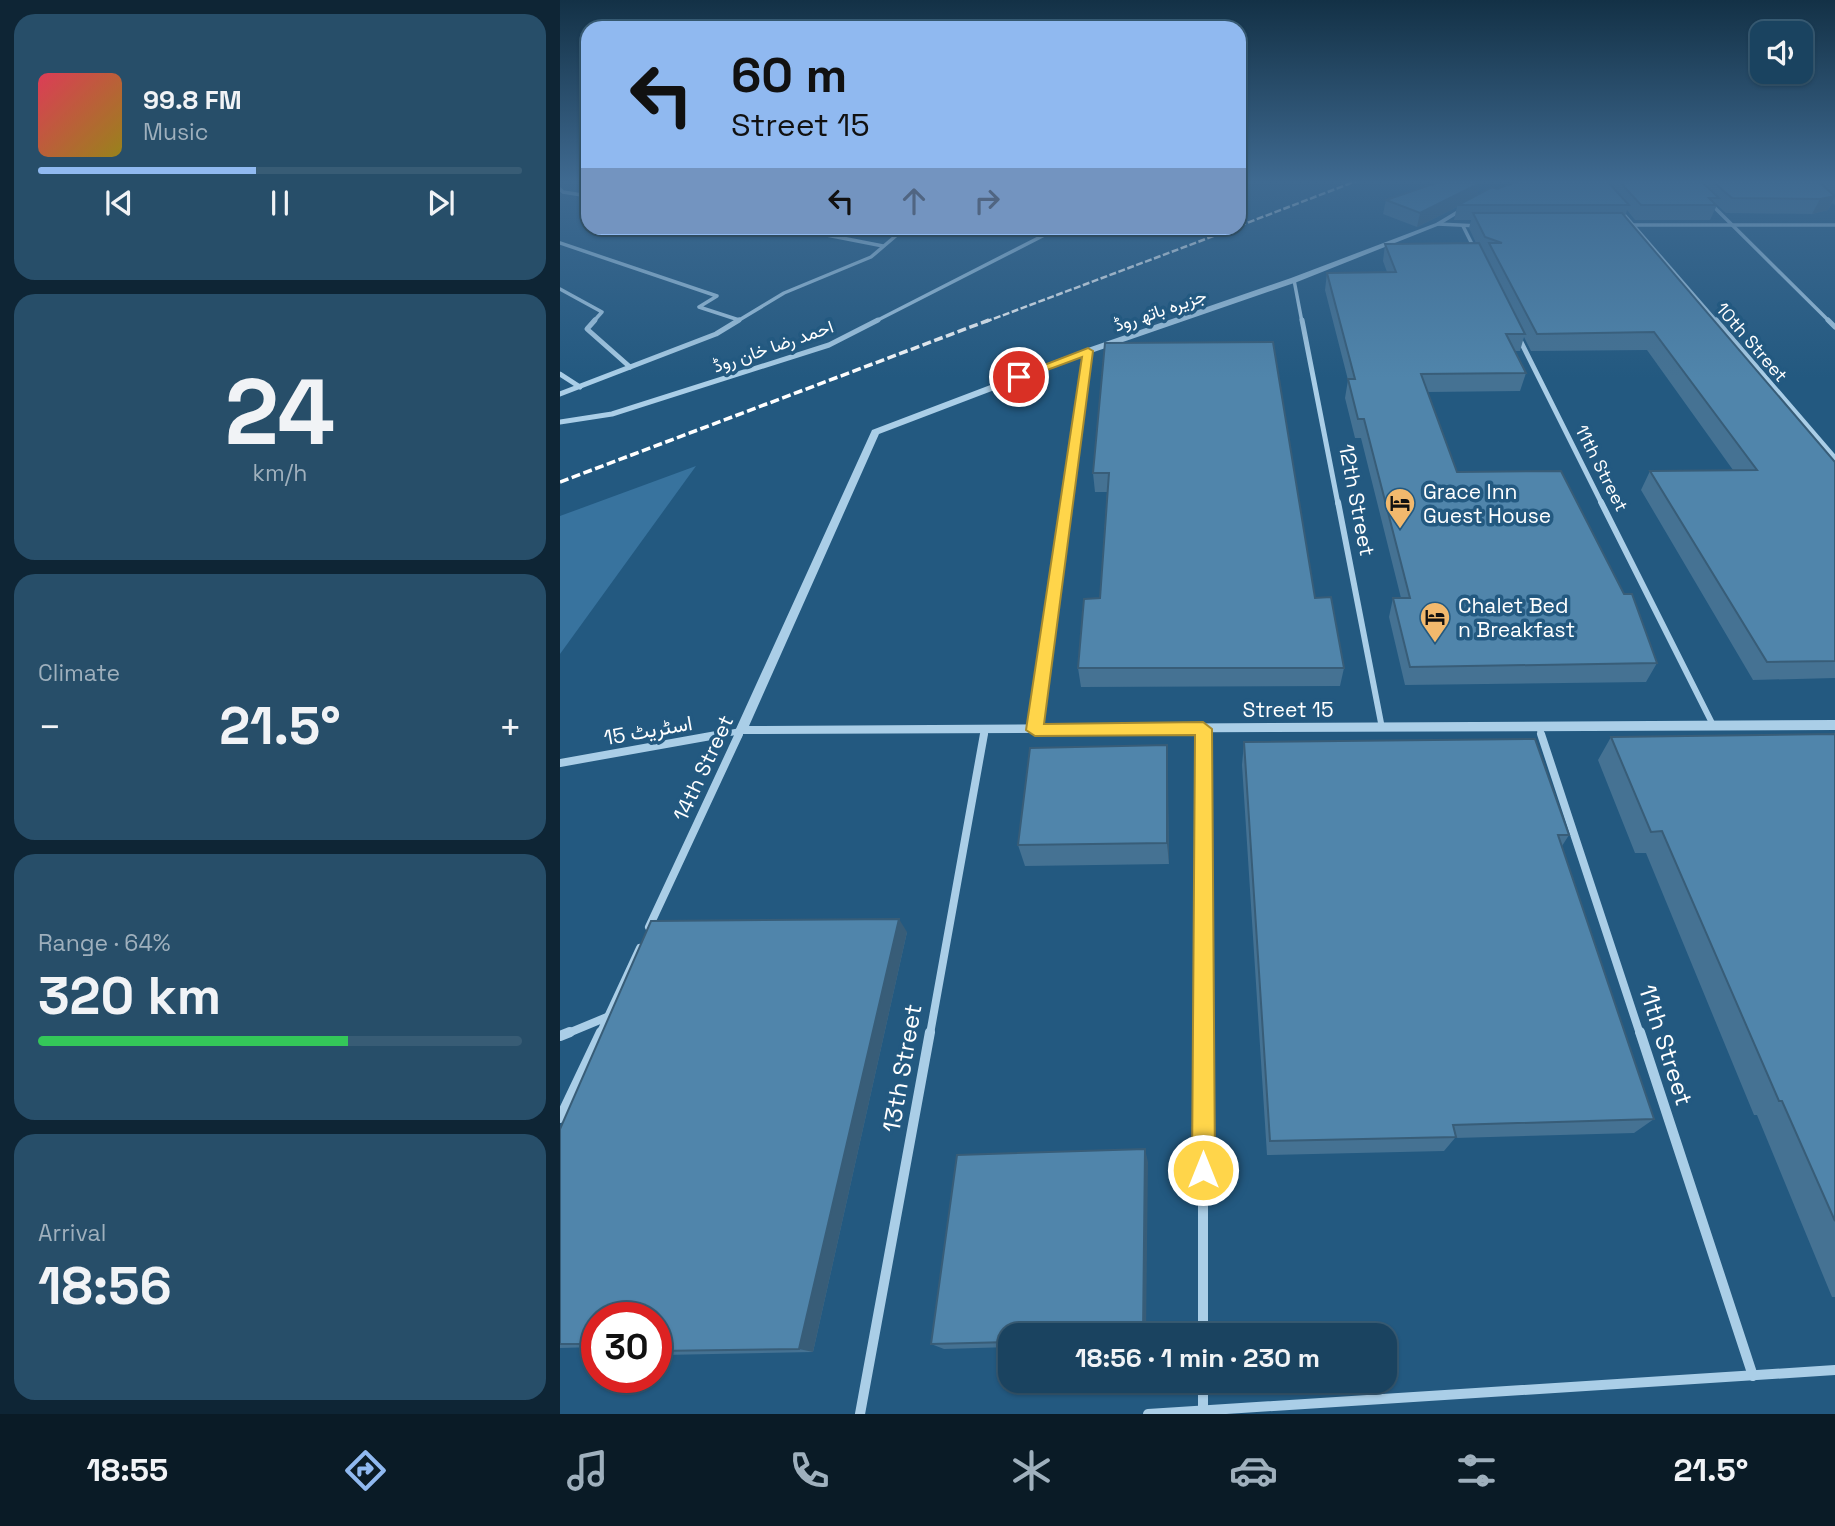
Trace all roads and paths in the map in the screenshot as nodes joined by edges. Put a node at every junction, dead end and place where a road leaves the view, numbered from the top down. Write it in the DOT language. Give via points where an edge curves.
graph roads {
  1 [pos="569,246"];
  2 [pos="878,246"];
  3 [pos="1026,246"];
  4 [pos="1381,246"];
  5 [pos="1473,246"];
  6 [pos="1650,246"];
  7 [pos="1753,246"];
  8 [pos="883,247"];
  9 [pos="1482,263"];
  10 [pos="1294,280"];
  11 [pos="560,289"];
  12 [pos="739,320"];
  13 [pos="1513,326"];
  14 [pos="1835,327"];
  15 [pos="1088,351"];
  16 [pos="630,367"];
  17 [pos="560,374"];
  18 [pos="580,387"];
  19 [pos="560,394"];
  20 [pos="560,422"];
  21 [pos="875,432"];
  22 [pos="1835,458"];
  23 [pos="1713,725"];
  24 [pos="1835,725"];
  25 [pos="1539,727"];
  26 [pos="1382,728"];
  27 [pos="1203,729"];
  28 [pos="985,730"];
  29 [pos="1035,730"];
  30 [pos="741,732"];
  31 [pos="560,763"];
  32 [pos="607,1017"];
  33 [pos="560,1036"];
  34 [pos="560,1118"];
  35 [pos="1203,1323"];
  36 [pos="1835,1370"];
  37 [pos="1753,1376"];
  38 [pos="1203,1393"];
  39 [pos="1203,1410"];
  40 [pos="860,1414"];
  41 [pos="1148,1414"];
  1 -- 12 [label="street" via="716,296 699,307"];
  2 -- 8 [label="street"];
  3 -- 20 [label="street, احمد رضا خان روڈ" via="829,345 612,414"];
  4 -- 10 [label="street, جزیرہ باتھ روڈ"];
  5 -- 9 [label="street"];
  6 -- 22 [label="street, 10th Street"];
  7 -- 14 [label="street"];
  8 -- 12 [label="street" via="871,257 784,293"];
  10 -- 15 [label="street, جزیرہ باتھ روڈ"];
  10 -- 26 [label="street, 12th Street"];
  11 -- 16 [label="street" via="602,312 587,329"];
  12 -- 16 [label="street" via="716,334"];
  13 -- 23 [label="street, 11th Street"];
  15 -- 21 [label="street, جزیرہ باتھ روڈ"];
  15 -- 29 [label="street"];
  16 -- 18 [label="street"];
  17 -- 18 [label="street"];
  18 -- 19 [label="street"];
  21 -- 30 [label="street, 14th Street"];
  23 -- 24 [label="street, Street 15"];
  23 -- 25 [label="street, Street 15"];
  25 -- 26 [label="street, Street 15"];
  25 -- 37 [label="street, 11th Street"];
  26 -- 27 [label="street, Street 15"];
  27 -- 29 [label="street, Street 15"];
  27 -- 35 [label="street"];
  28 -- 29 [label="street, Street 15"];
  28 -- 30 [label="street, Street 15"];
  28 -- 40 [label="street, 13th Street"];
  30 -- 31 [label="street, اسٹریٹ 15"];
  30 -- 32 [label="street, 14th Street"];
  32 -- 33 [label="street"];
  32 -- 34 [label="street, 14th Street"];
  36 -- 37 [label="street"];
  37 -- 39 [label="street"];
  38 -- 39 [label="street"];
  39 -- 41 [label="street"];
}
